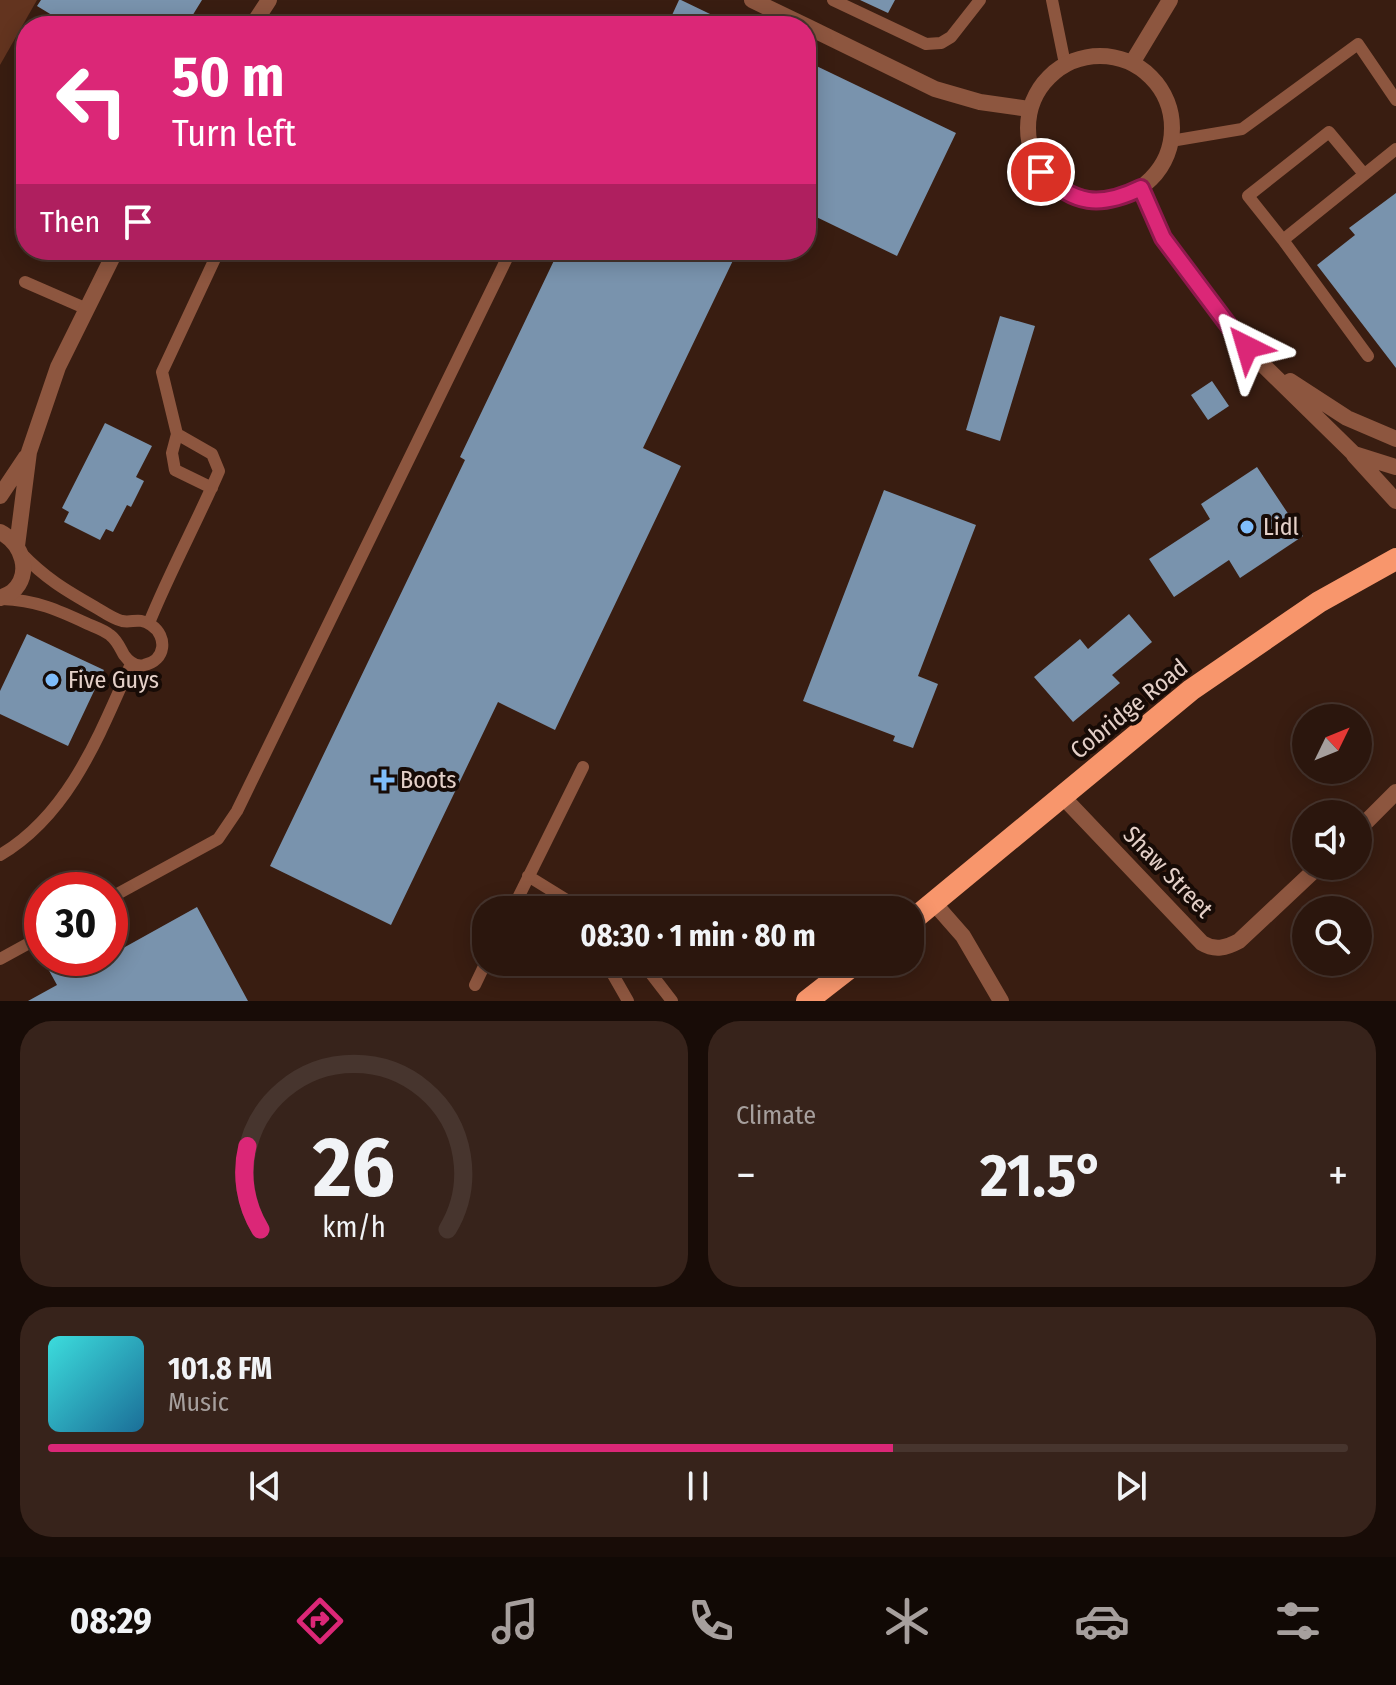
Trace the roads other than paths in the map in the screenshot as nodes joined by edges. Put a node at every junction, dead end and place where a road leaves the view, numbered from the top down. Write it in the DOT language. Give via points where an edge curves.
graph roads {
  1 [pos="752,0"];
  2 [pos="833,0"];
  3 [pos="980,0"];
  4 [pos="1052,0"];
  5 [pos="1170,0"];
  6 [pos="785,16"];
  7 [pos="816,31"];
  8 [pos="1132,63"];
  9 [pos="1065,64"];
  10 [pos="1396,100"];
  11 [pos="1029,109"];
  12 [pos="1171,141"];
  13 [pos="1396,149"];
  14 [pos="1364,174"];
  15 [pos="1141,188"];
  16 [pos="1283,240"];
  17 [pos="111,260"];
  18 [pos="214,260"];
  19 [pos="506,260"];
  20 [pos="25,282"];
  21 [pos="87,309"];
  22 [pos="1368,356"];
  23 [pos="1261,363"];
  24 [pos="177,434"];
  25 [pos="1396,439"];
  26 [pos="29,452"];
  27 [pos="1354,454"];
  28 [pos="1396,467"];
  29 [pos="212,488"];
  30 [pos="0,496"];
  31 [pos="1396,501"];
  32 [pos="0,532"];
  33 [pos="19,550"];
  34 [pos="1396,559"];
  35 [pos="0,599"];
  36 [pos="149,623"];
  37 [pos="131,664"];
  38 [pos="583,767"];
  39 [pos="1396,792"];
  40 [pos="1062,796"];
  41 [pos="1372,816"];
  42 [pos="0,855"];
  43 [pos="528,876"];
  44 [pos="1304,880"];
  45 [pos="128,888"];
  46 [pos="519,896"];
  47 [pos="560,896"];
  48 [pos="934,903"];
  49 [pos="924,911"];
  50 [pos="24,946"];
  51 [pos="0,959"];
  52 [pos="479,976"];
  53 [pos="614,976"];
  54 [pos="653,976"];
  55 [pos="839,976"];
  56 [pos="475,985"];
  57 [pos="826,986"];
  58 [pos="628,1001"];
  59 [pos="672,1001"];
  60 [pos="788,1001"];
  61 [pos="807,1001"];
  62 [pos="1001,1001"];
  1 -- 6 [label="street"];
  2 -- 3 [label="lane" via="926,44 951,37"];
  4 -- 9 [label="lane"];
  5 -- 8 [label="street"];
  7 -- 11 [label="street" via="935,89"];
  8 -- 9 [label="street" via="1088,56"];
  8 -- 12 [label="street" via="1165,96 1172,118"];
  9 -- 11 [label="street" via="1037,90"];
  10 -- 12 [label="lane" via="1358,44 1242,129"];
  11 -- 15 [label="street" via="1031,153 1057,188 1099,201"];
  12 -- 15 [label="street" via="1156,175"];
  13 -- 14 [label="lane"];
  14 -- 16 [label="lane"];
  14 -- 16 [label="lane" via="1329,132 1248,196"];
  15 -- 23 [label="street" via="1163,238"];
  16 -- 22 [label="lane"];
  17 -- 21 [label="street"];
  18 -- 24 [label="lane" via="162,372"];
  19 -- 45 [label="lane" via="237,811 218,839"];
  20 -- 21 [label="lane"];
  21 -- 26 [label="street" via="58,367"];
  23 -- 25 [label="street" via="1347,418"];
  23 -- 27 [label="street"];
  24 -- 29 [label="lane" via="212,454 219,471"];
  24 -- 29 [label="lane" via="175,470"];
  26 -- 30 [label="street"];
  26 -- 33 [label="street"];
  27 -- 28 [label="street"];
  27 -- 31 [label="street"];
  29 -- 36 [label="lane"];
  32 -- 33 [label="street"];
  33 -- 35 [label="street" via="22,574 12,592"];
  33 -- 36 [label="lane" via="57,586 105,613"];
  34 -- 40 [label="highway, Cobridge Road" via="1319,602 1191,690"];
  35 -- 37 [label="lane" via="48,605 110,634"];
  36 -- 37 [label="lane" via="160,633 162,653 147,665"];
  37 -- 42 [label="lane" via="63,798"];
  38 -- 43 [label="lane"];
  39 -- 41 [label="street"];
  40 -- 44 [label="street, Shaw Street" via="1210,948 1239,941"];
  40 -- 48 [label="highway, Cobridge Road"];
  43 -- 46 [label="lane"];
  43 -- 47 [label="lane"];
  48 -- 49 [label="highway, Cobridge Road"];
  48 -- 62 [label="street" via="963,936"];
  50 -- 51 [label="lane"];
  52 -- 56 [label="lane"];
  53 -- 58 [label="lane"];
  54 -- 59 [label="lane"];
  55 -- 57 [label="highway"];
  57 -- 60 [label="highway"];
  57 -- 61 [label="highway"];
}
